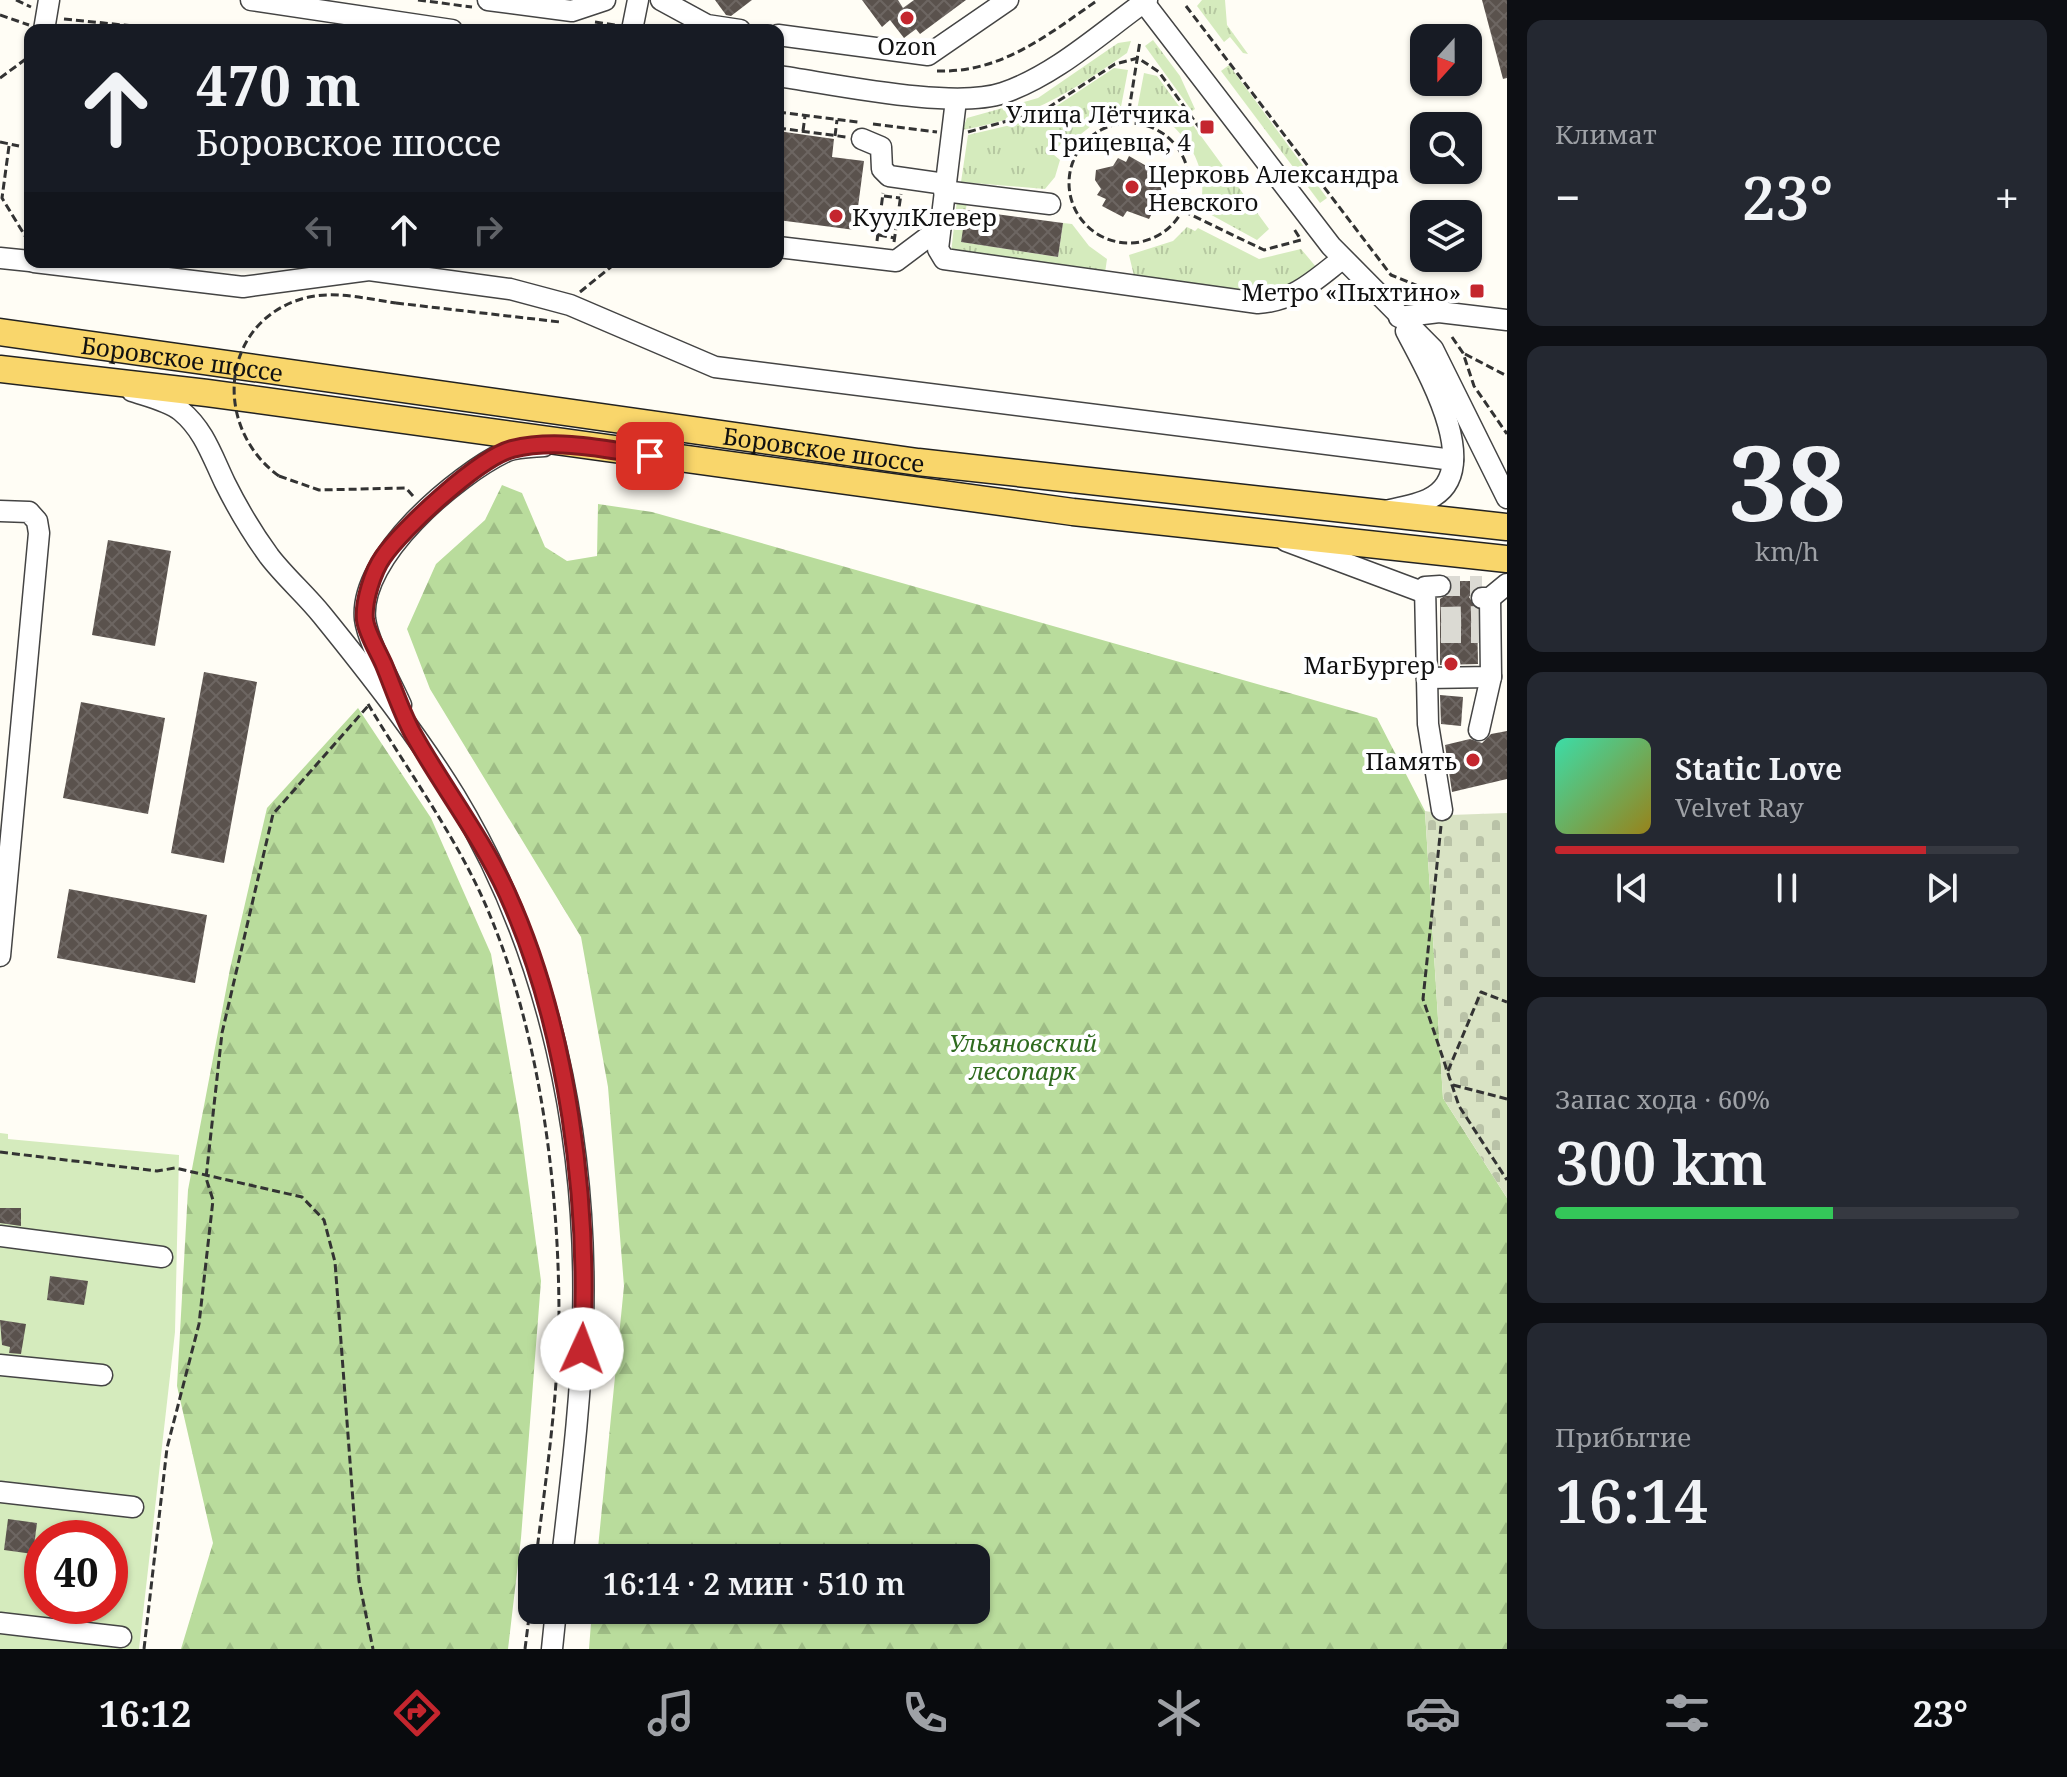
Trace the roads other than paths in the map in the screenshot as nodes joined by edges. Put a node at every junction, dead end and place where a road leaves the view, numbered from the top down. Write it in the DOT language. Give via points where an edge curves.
graph roads {
  1 [pos="251,0"];
  2 [pos="488,0"];
  3 [pos="605,0"];
  4 [pos="638,0"];
  5 [pos="661,0"];
  6 [pos="1008,0"];
  7 [pos="1144,1"];
  8 [pos="287,2"];
  9 [pos="417,24"];
  10 [pos="633,24"];
  11 [pos="705,24"];
  12 [pos="784,36"];
  13 [pos="784,77"];
  14 [pos="956,100"];
  15 [pos="862,139"];
  16 [pos="945,188"];
  17 [pos="1050,204"];
  18 [pos="940,228"];
  19 [pos="784,248"];
  20 [pos="0,258"];
  21 [pos="1342,259"];
  22 [pos="24,261"];
  23 [pos="83,268"];
  24 [pos="1399,317"];
  25 [pos="1507,320"];
  26 [pos="0,332"];
  27 [pos="0,369"];
  28 [pos="106,381"];
  29 [pos="564,444"];
  30 [pos="1453,460"];
  31 [pos="1507,498"];
  32 [pos="0,511"];
  33 [pos="1378,514"];
  34 [pos="1507,527"];
  35 [pos="1269,534"];
  36 [pos="1507,559"];
  37 [pos="1492,604"];
  38 [pos="1491,677"];
  39 [pos="1427,678"];
  40 [pos="1479,730"];
  41 [pos="412,731"];
  42 [pos="1442,810"];
  43 [pos="0,956"];
  44 [pos="0,1236"];
  45 [pos="162,1257"];
  46 [pos="0,1365"];
  47 [pos="102,1375"];
  48 [pos="0,1492"];
  49 [pos="133,1507"];
  50 [pos="564,1544"];
  51 [pos="0,1623"];
  52 [pos="555,1624"];
  53 [pos="121,1637"];
  54 [pos="552,1649"];
  1 -- 8 [label="street"];
  2 -- 3 [label="street" via="572,11"];
  4 -- 10 [label="street"];
  5 -- 11 [label="street"];
  6 -- 12 [label="street" via="928,55"];
  7 -- 14 [label="street" via="1020,86"];
  7 -- 21 [label="street"];
  8 -- 9 [label="street"];
  13 -- 14 [label="street"];
  14 -- 16 [label="street"];
  15 -- 16 [label="street" via="881,147 896,183"];
  16 -- 17 [label="street"];
  16 -- 18 [label="street"];
  18 -- 19 [label="street" via="907,256 892,261"];
  18 -- 21 [label="street" via="938,249 944,259 1258,303 1298,293"];
  20 -- 22 [label="street"];
  21 -- 24 [label="street"];
  23 -- 30 [label="street" via="243,287 369,270 510,289 570,305 715,367"];
  24 -- 25 [label="street" via="1439,312"];
  24 -- 30 [label="street" via="1453,439"];
  24 -- 31 [label="street" via="1433,349"];
  26 -- 33 [label="main road, Боровское шоссе" via="918,462"];
  27 -- 28 [label="main road, Боровское шоссе"];
  28 -- 29 [label="main road, Боровское шоссе"];
  28 -- 41 [label="street" via="179,409 206,438 226,485 269,556"];
  29 -- 35 [label="main road, Боровское шоссе"];
  29 -- 41 [label="street" via="510,450 475,470 399,536 380,560 365,620"];
  30 -- 33 [label="street" via="1444,487 1432,498"];
  32 -- 43 [label="street" via="29,512 39,533"];
  33 -- 34 [label="main road, Боровское шоссе"];
  35 -- 36 [label="main road, Боровское шоссе"];
  35 -- 39 [label="street" via="1433,610"];
  37 -- 38 [label="street"];
  38 -- 39 [label="street"];
  38 -- 40 [label="street"];
  39 -- 42 [label="street" via="1428,724"];
  41 -- 50 [label="street" via="507,894 541,986 567,1096 579,1203 583,1320"];
  44 -- 45 [label="street"];
  46 -- 47 [label="street"];
  48 -- 49 [label="street"];
  51 -- 53 [label="street"];
  52 -- 54 [label="street"];
}
